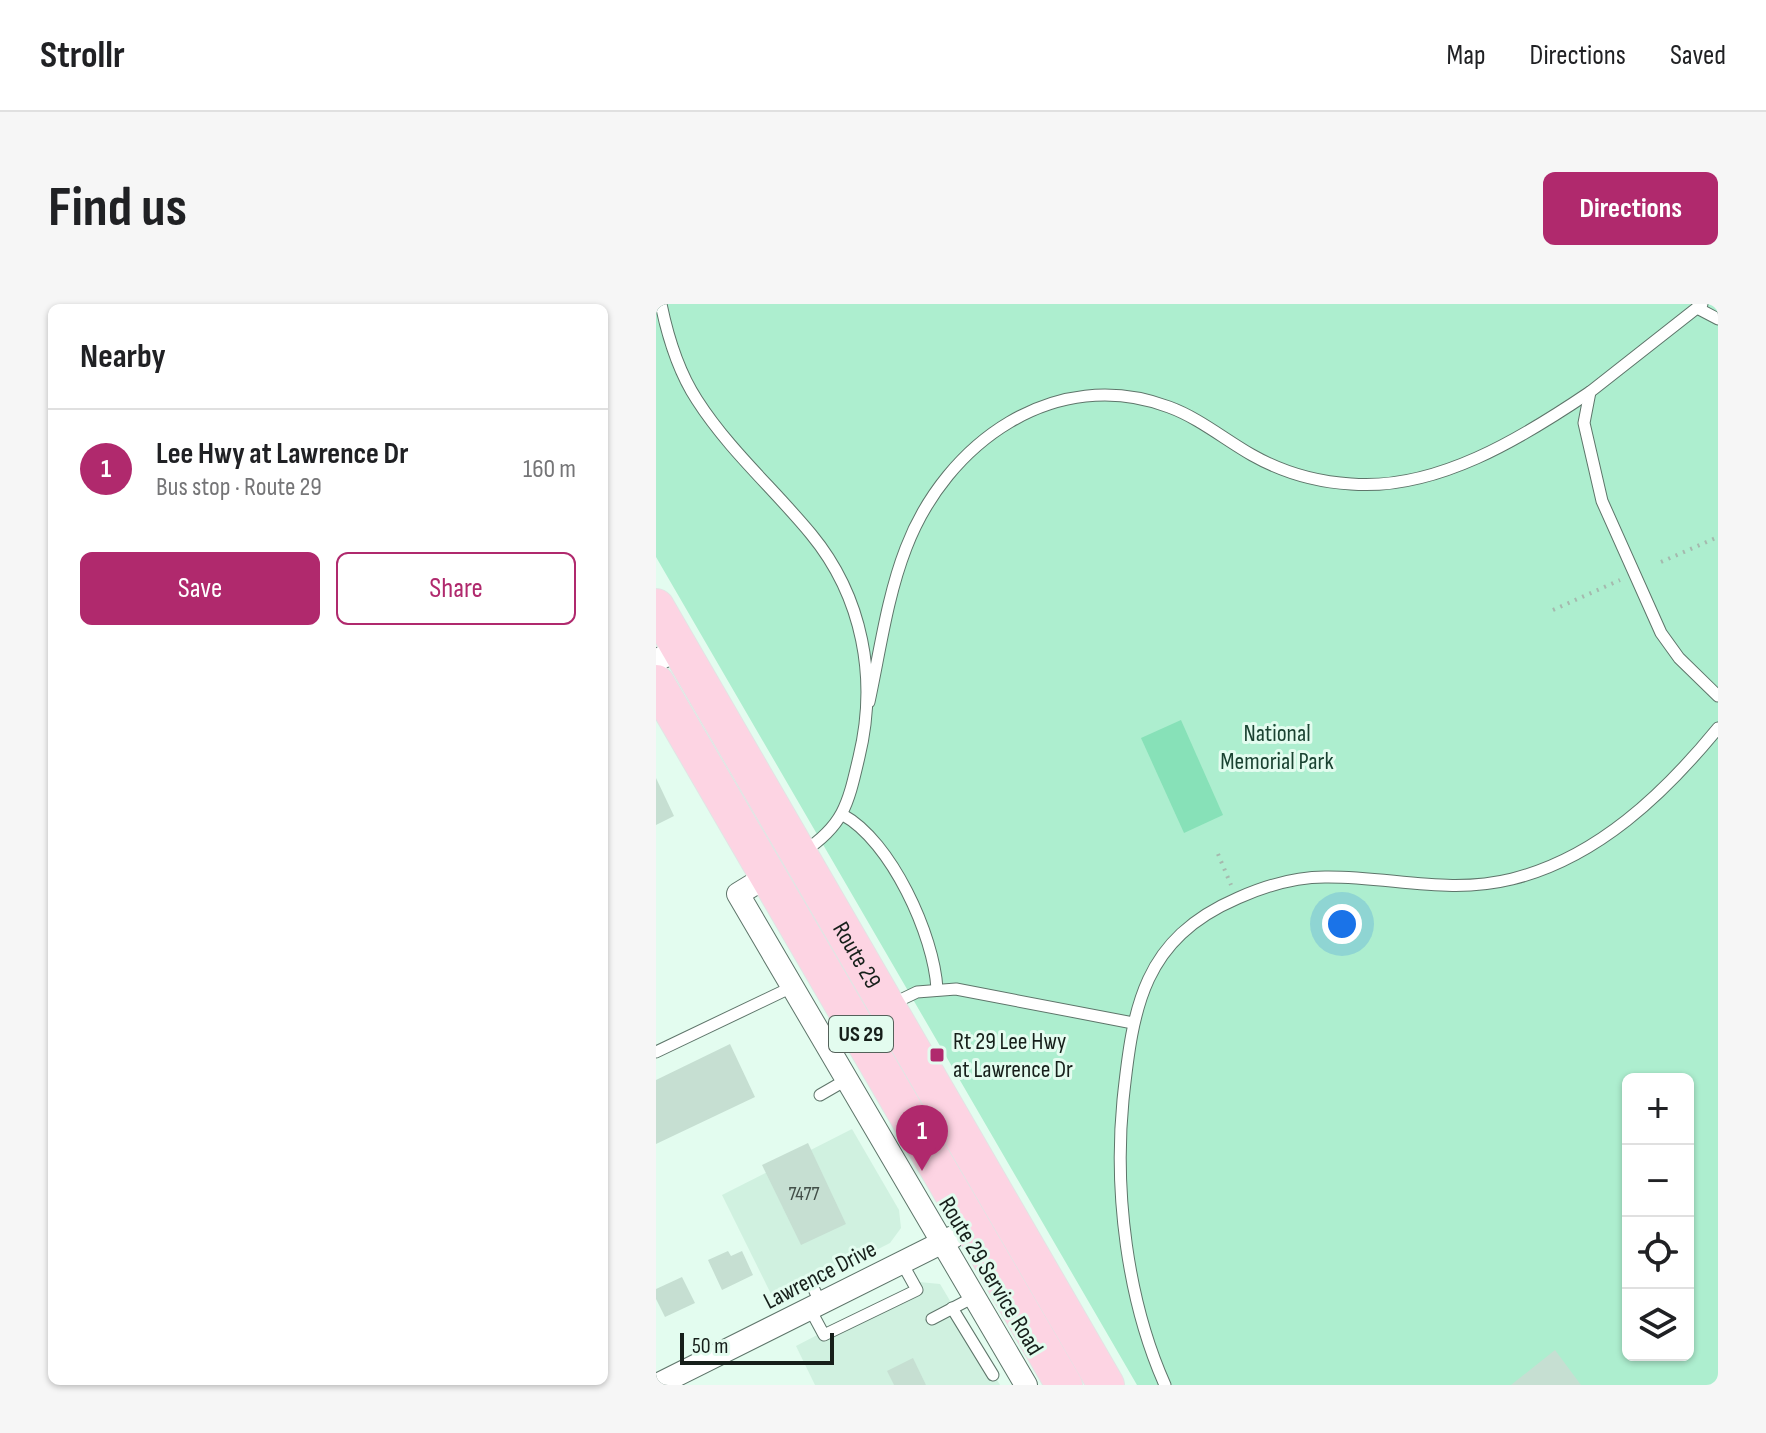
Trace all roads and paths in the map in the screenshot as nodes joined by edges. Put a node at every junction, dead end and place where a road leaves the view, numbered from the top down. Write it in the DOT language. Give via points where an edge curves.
graph roads {
  1 [pos="661,304"];
  2 [pos="1700,306"];
  3 [pos="1718,319"];
  4 [pos="1590,392"];
  5 [pos="1718,537"];
  6 [pos="1661,562"];
  7 [pos="1611,584"];
  8 [pos="656,607"];
  9 [pos="1553,610"];
  10 [pos="668,654"];
  11 [pos="656,683"];
  12 [pos="1718,696"];
  13 [pos="869,702"];
  14 [pos="1718,728"];
  15 [pos="843,815"];
  16 [pos="1218,854"];
  17 [pos="799,855"];
  18 [pos="769,875"];
  19 [pos="1228,878"];
  20 [pos="792,987"];
  21 [pos="937,989"];
  22 [pos="871,1014"];
  23 [pos="1133,1023"];
  24 [pos="656,1052"];
  25 [pos="846,1080"];
  26 [pos="820,1095"];
  27 [pos="973,1225"];
  28 [pos="902,1263"];
  29 [pos="810,1281"];
  30 [pos="974,1297"];
  31 [pos="816,1306"];
  32 [pos="952,1308"];
  33 [pos="932,1319"];
  34 [pos="993,1375"];
  35 [pos="657,1385"];
  36 [pos="1026,1385"];
  37 [pos="1064,1385"];
  38 [pos="1106,1385"];
  39 [pos="1165,1385"];
  1 -- 13 [label="lane" via="680,368 696,400 811,534 836,572 860,631"];
  2 -- 3 [label="lane"];
  2 -- 4 [label="lane"];
  4 -- 12 [label="lane" via="1584,423 1602,501 1661,633"];
  4 -- 13 [label="lane" via="1466,461 1421,477 1353,485 1285,470 1201,422 1141,398 1093,394 1045,404 992,432 964,457 921,515 895,581"];
  5 -- 6 [label="path"];
  7 -- 9 [label="path"];
  8 -- 10 [label="main road, Route 29 / US 29"];
  10 -- 17 [label="main road, Route 29 / US 29"];
  11 -- 18 [label="main road, Route 29 / US 29"];
  13 -- 15 [label="lane"];
  14 -- 23 [label="lane" via="1660,792 1615,830 1548,868 1512,879 1441,887 1324,877 1293,880 1214,909 1189,925 1160,956"];
  15 -- 17 [label="lane" via="827,836"];
  15 -- 21 [label="lane" via="884,849 904,886 934,962"];
  16 -- 19 [label="path"];
  17 -- 22 [label="main road, Route 29 / US 29"];
  18 -- 20 [label="street, Route 29 Service Road" via="738,894"];
  18 -- 22 [label="main road, Route 29 / US 29"];
  20 -- 24 [label="lane"];
  20 -- 25 [label="street, Route 29 Service Road"];
  21 -- 22 [label="lane" via="917,992"];
  21 -- 23 [label="lane"];
  22 -- 27 [label="main road, Route 29 / US 29"];
  23 -- 39 [label="lane" via="1123,1106 1125,1223 1141,1314"];
  25 -- 26 [label="lane"];
  25 -- 27 [label="street, Route 29 Service Road" via="875,1145"];
  27 -- 28 [label="street, Lawrence Drive"];
  27 -- 30 [label="street, Route 29 Service Road"];
  27 -- 37 [label="main road, Route 29 / US 29"];
  27 -- 38 [label="main road, Route 29 / US 29"];
  28 -- 31 [label="street, Lawrence Drive"];
  28 -- 31 [label="lane" via="917,1290 824,1335"];
  29 -- 31 [label="lane"];
  30 -- 32 [label="lane"];
  30 -- 36 [label="street, Route 29 Service Road"];
  31 -- 35 [label="street, Lawrence Drive"];
  32 -- 33 [label="lane"];
  32 -- 34 [label="lane"];
}
